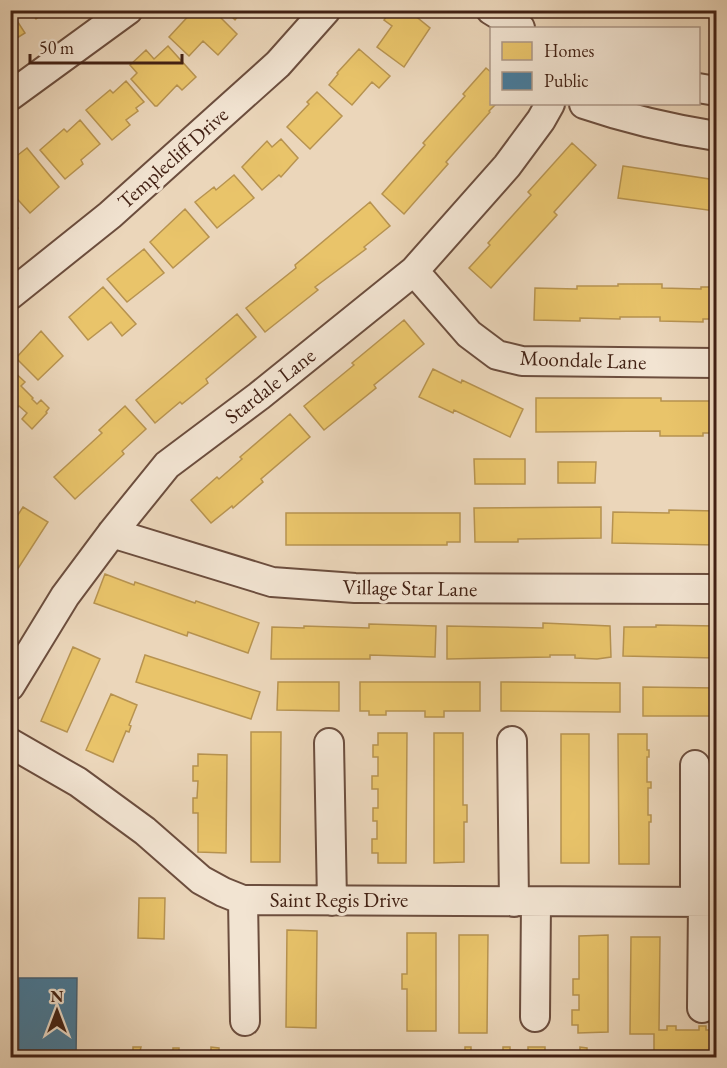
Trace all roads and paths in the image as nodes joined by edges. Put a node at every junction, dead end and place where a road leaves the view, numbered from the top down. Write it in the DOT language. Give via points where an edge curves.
graph roads {
  1 [pos="128,10"];
  2 [pos="326,10"];
  3 [pos="700,88"];
  4 [pos="717,91"];
  5 [pos="10,96"];
  6 [pos="549,105"];
  7 [pos="587,105"];
  8 [pos="717,136"];
  9 [pos="414,270"];
  10 [pos="10,295"];
  11 [pos="717,363"];
  12 [pos="112,532"];
  13 [pos="717,589"];
  14 [pos="10,686"];
  15 [pos="512,741"];
  16 [pos="10,743"];
  17 [pos="329,743"];
  18 [pos="696,765"];
  19 [pos="243,900"];
  20 [pos="332,901"];
  21 [pos="525,902"];
  22 [pos="705,902"];
  23 [pos="702,1008"];
  24 [pos="535,1017"];
  25 [pos="244,1021"];
  1 -- 5 [label="street"];
  2 -- 10 [label="street, Templecliff Drive" via="278,64 110,215"];
  3 -- 4 [label="street"];
  6 -- 9 [label="street, Stardale Lane" via="507,166"];
  7 -- 8 [label="street" via="678,130"];
  9 -- 11 [label="street, Moondale Lane" via="470,334 497,355 522,361"];
  9 -- 12 [label="street, Stardale Lane" via="167,465"];
  12 -- 13 [label="street, Village Star Lane" via="272,582 355,588"];
  12 -- 14 [label="street, Stardale Lane" via="65,596"];
  15 -- 21 [label="street"];
  16 -- 19 [label="street, Saint Regis Drive" via="78,782 145,831 201,880"];
  17 -- 20 [label="street"];
  18 -- 22 [label="street"];
  19 -- 20 [label="street, Saint Regis Drive"];
  19 -- 25 [label="street"];
  20 -- 21 [label="street, Saint Regis Drive"];
  21 -- 22 [label="street, Saint Regis Drive"];
  21 -- 24 [label="street"];
  22 -- 23 [label="street"];
}
